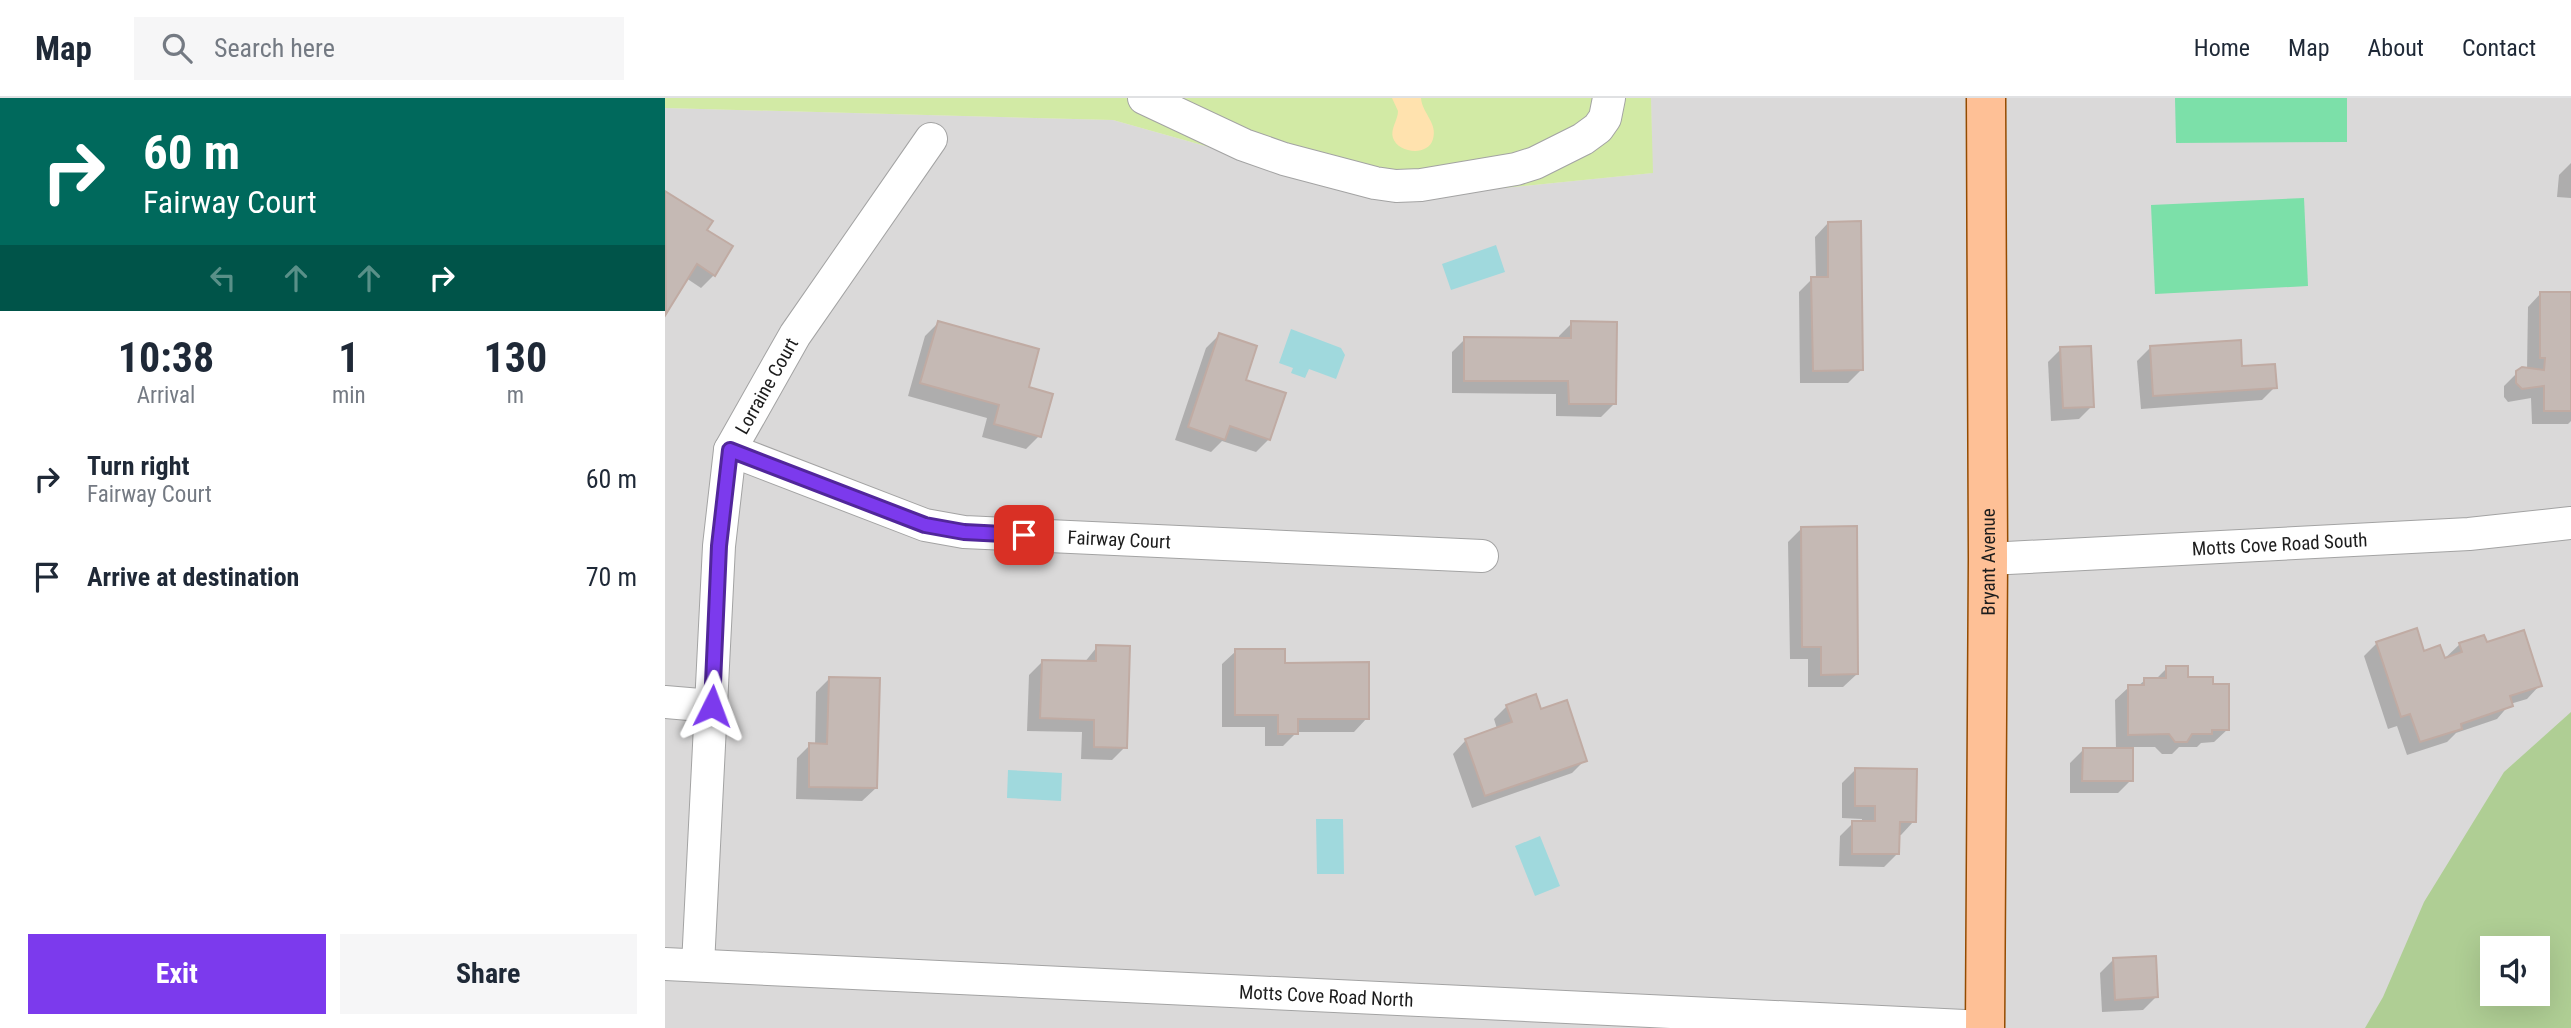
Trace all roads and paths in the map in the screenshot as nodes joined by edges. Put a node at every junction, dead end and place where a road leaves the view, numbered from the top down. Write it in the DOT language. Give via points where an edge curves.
graph roads {
  1 [pos="1144,98"];
  2 [pos="1609,98"];
  3 [pos="1986,98"];
  4 [pos="931,139"];
  5 [pos="730,450"];
  6 [pos="2571,523"];
  7 [pos="1482,556"];
  8 [pos="1988,559"];
  9 [pos="665,702"];
  10 [pos="712,706"];
  11 [pos="665,964"];
  12 [pos="698,965"];
  13 [pos="1985,1027"];
  1 -- 2 [label="street" via="1284,159 1396,186 1535,163 1598,128"];
  3 -- 8 [label="main road, Bryant Avenue"];
  4 -- 5 [label="street, Lorraine Court" via="795,335"];
  5 -- 7 [label="street, Fairway Court" via="925,525 964,532"];
  5 -- 10 [label="street, Lorraine Court" via="719,546"];
  6 -- 8 [label="street, Motts Cove Road South" via="2469,534"];
  8 -- 13 [label="main road, Bryant Avenue"];
  9 -- 10 [label="street"];
  10 -- 12 [label="street, Lorraine Court"];
  11 -- 12 [label="street, Motts Cove Road North"];
  12 -- 13 [label="street, Motts Cove Road North"];
}
